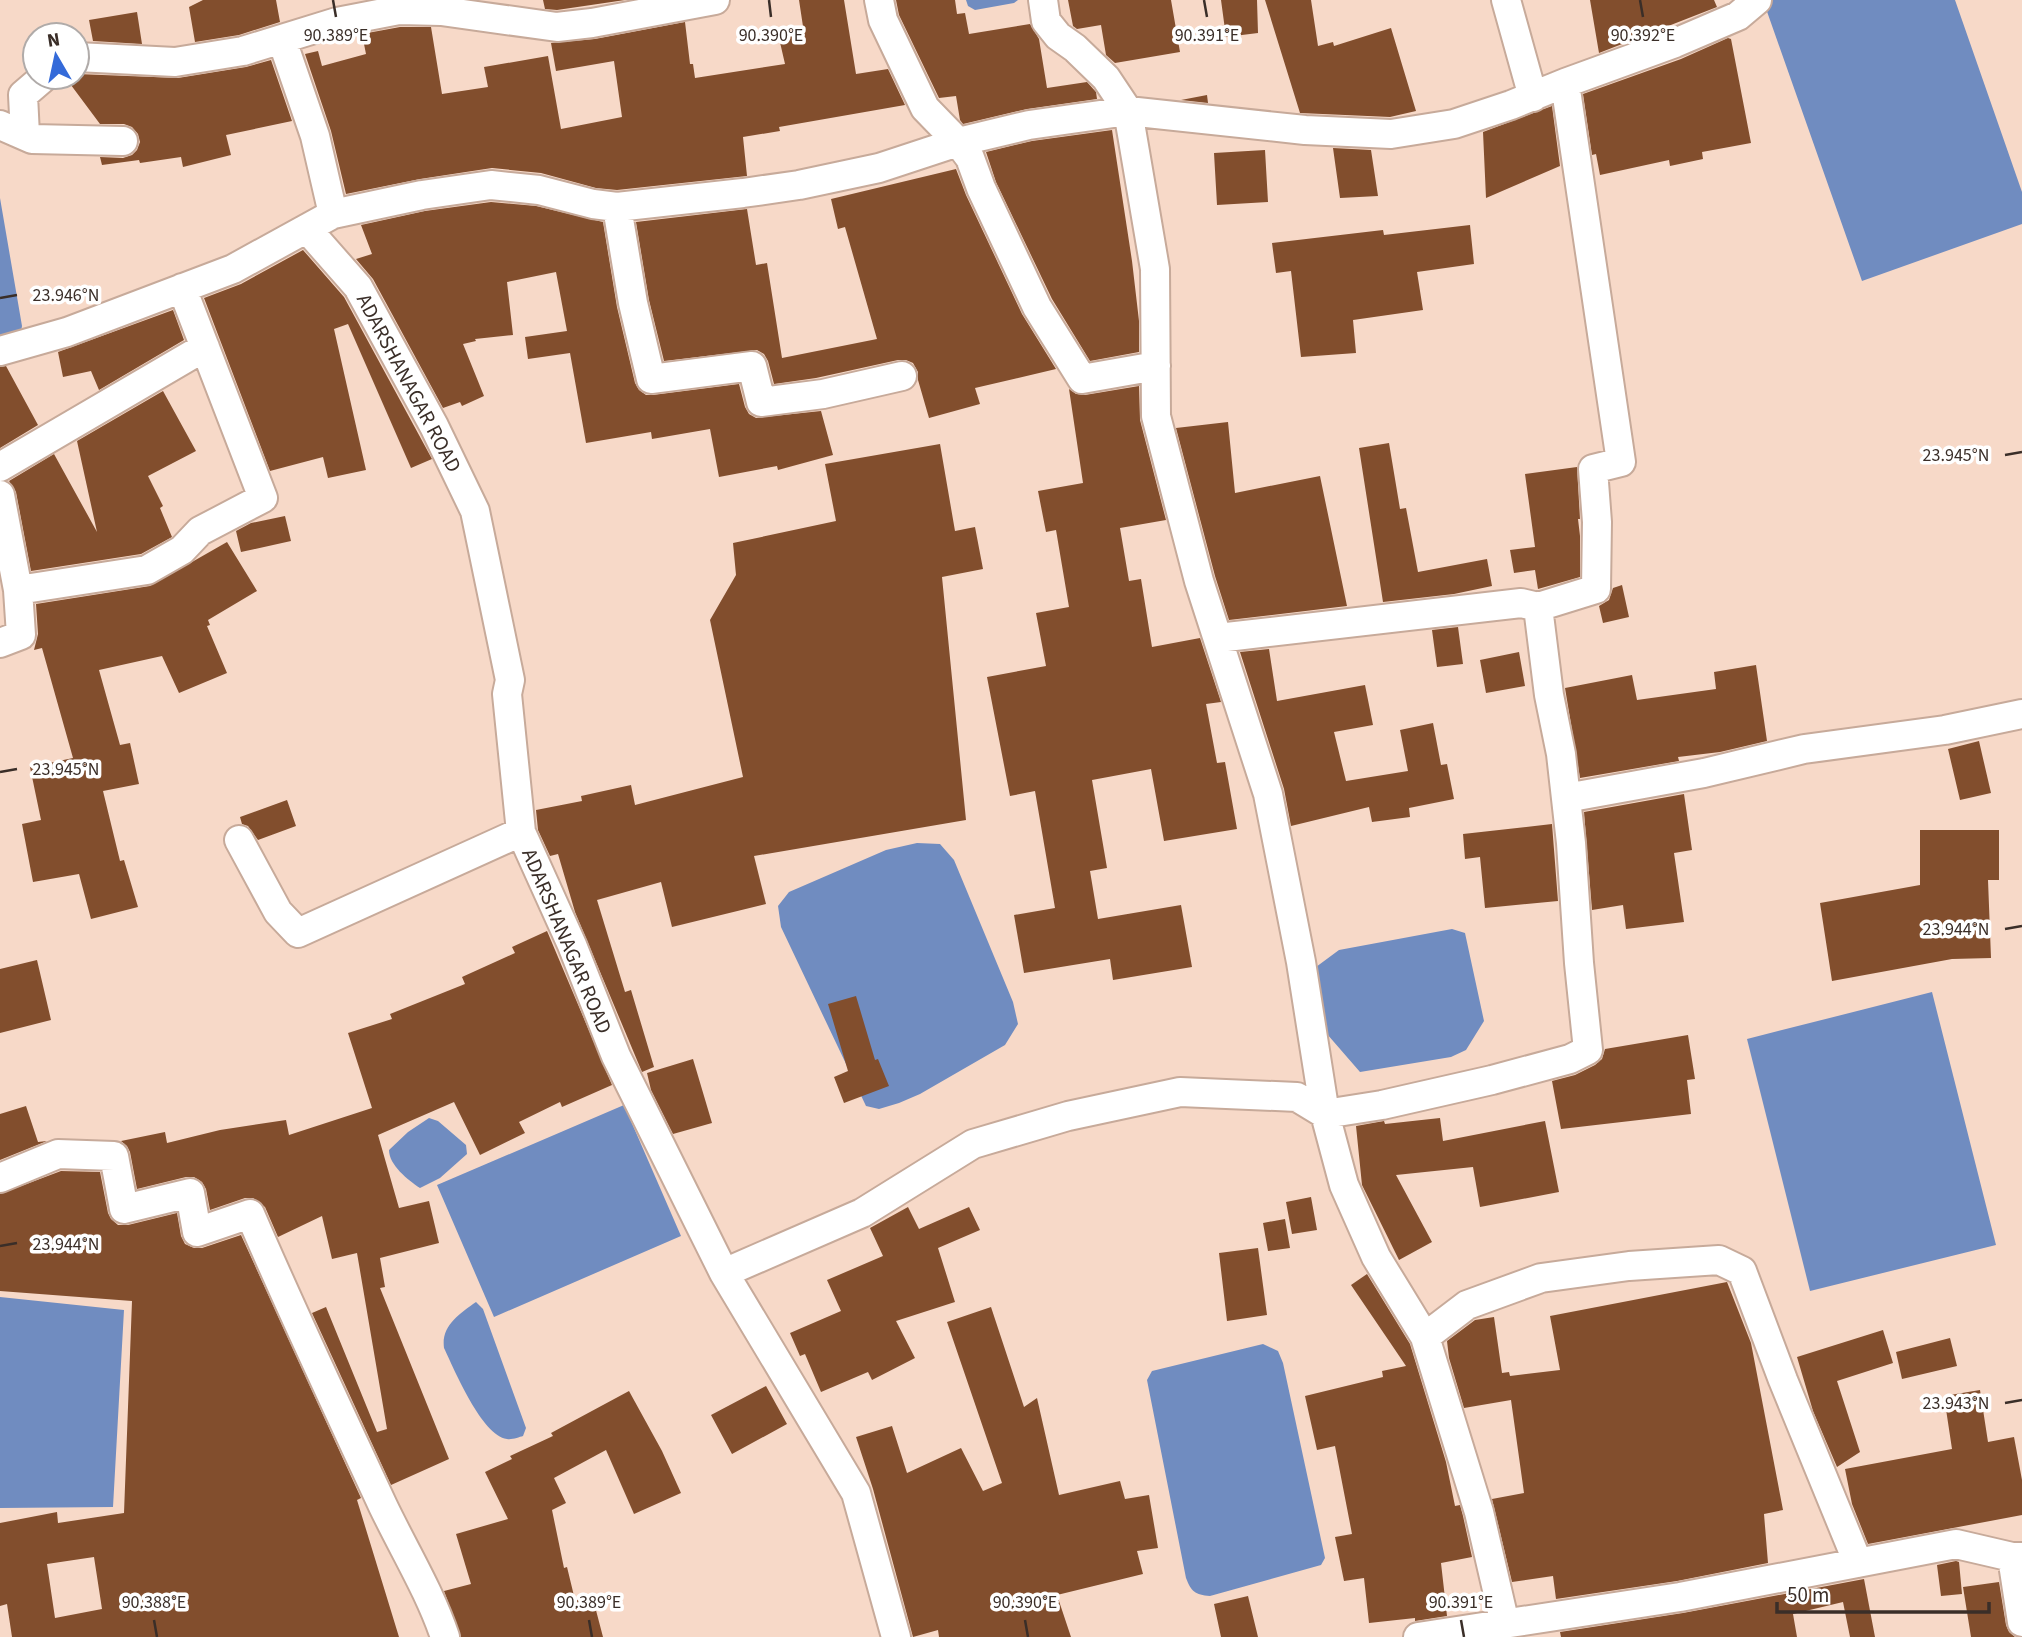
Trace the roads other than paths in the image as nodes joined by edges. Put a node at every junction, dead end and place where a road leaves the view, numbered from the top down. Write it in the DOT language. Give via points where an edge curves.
graph roads {
  1 [pos="715,0"];
  2 [pos="879,0"];
  3 [pos="1043,0"];
  4 [pos="1506,0"];
  5 [pos="1751,2"];
  6 [pos="335,11"];
  7 [pos="282,40"];
  8 [pos="91,58"];
  9 [pos="1565,83"];
  10 [pos="28,91"];
  11 [pos="1533,97"];
  12 [pos="1128,111"];
  13 [pos="12,130"];
  14 [pos="123,141"];
  15 [pos="958,142"];
  16 [pos="617,207"];
  17 [pos="333,214"];
  18 [pos="307,229"];
  19 [pos="183,288"];
  20 [pos="205,347"];
  21 [pos="0,351"];
  22 [pos="1156,366"];
  23 [pos="902,376"];
  24 [pos="0,467"];
  25 [pos="0,495"];
  26 [pos="18,590"];
  27 [pos="1538,607"];
  28 [pos="1218,638"];
  29 [pos="0,643"];
  30 [pos="2022,714"];
  31 [pos="1566,798"];
  32 [pos="521,832"];
  33 [pos="239,841"];
  34 [pos="1325,1114"];
  35 [pos="0,1178"];
  36 [pos="724,1273"];
  37 [pos="1425,1337"];
  38 [pos="2017,1557"];
  39 [pos="1858,1563"];
  40 [pos="2022,1622"];
  41 [pos="1505,1624"];
  42 [pos="445,1637"];
  43 [pos="896,1637"];
  44 [pos="1418,1637"];
  1 -- 6 [label="street" via="557,27 441,11"];
  2 -- 15 [label="street" via="883,20 925,108"];
  3 -- 12 [label="street" via="1046,22 1106,78"];
  4 -- 11 [label="street"];
  5 -- 9 [label="street" via="1738,16"];
  6 -- 7 [label="street"];
  7 -- 8 [label="street" via="174,62"];
  7 -- 17 [label="street" via="315,136"];
  9 -- 11 [label="street"];
  9 -- 27 [label="street" via="1621,462 1593,469 1595,589"];
  10 -- 13 [label="street"];
  11 -- 12 [label="street" via="1454,124 1391,134 1305,130"];
  12 -- 15 [label="street" via="1029,125"];
  12 -- 22 [label="street" via="1155,269"];
  13 -- 14 [label="street" via="32,139"];
  15 -- 16 [label="street" via="879,168 799,185"];
  15 -- 22 [label="street" via="970,158 1037,307 1082,379"];
  16 -- 17 [label="street" via="491,185"];
  16 -- 23 [label="street" via="651,379 752,366 761,402"];
  17 -- 18 [label="street"];
  18 -- 19 [label="street" via="233,269"];
  18 -- 32 [label="street, ADARSHANAGAR ROAD" via="358,287 475,512 510,680 506,694"];
  19 -- 20 [label="street"];
  19 -- 21 [label="street" via="66,332"];
  20 -- 24 [label="street"];
  20 -- 26 [label="street" via="263,498 200,531 182,550 147,570"];
  22 -- 28 [label="street" via="1156,416"];
  25 -- 26 [label="street"];
  26 -- 29 [label="street" via="21,635"];
  27 -- 28 [label="street" via="1521,603"];
  27 -- 31 [label="street"];
  28 -- 34 [label="street" via="1268,794"];
  30 -- 31 [label="street" via="1945,730 1804,749"];
  31 -- 34 [label="street" via="1588,1050 1492,1080"];
  32 -- 33 [label="street" via="298,933 278,912"];
  32 -- 36 [label="street, ADARSHANAGAR ROAD" via="616,1056"];
  34 -- 36 [label="street" via="1297,1097 1180,1091 1068,1116 973,1144 862,1213"];
  34 -- 37 [label="street" via="1343,1185 1376,1257"];
  35 -- 42 [label="street" via="58,1154 114,1156 124,1209 190,1193 197,1231 250,1214"];
  36 -- 43 [label="street, ADARSHANAGAR ROAD" via="856,1493"];
  37 -- 39 [label="street" via="1467,1305 1541,1278 1719,1260 1742,1271"];
  37 -- 41 [label="street" via="1479,1513"];
  38 -- 39 [label="street" via="1956,1544"];
  38 -- 40 [label="street"];
  39 -- 41 [label="street"];
  41 -- 44 [label="street"];
}
